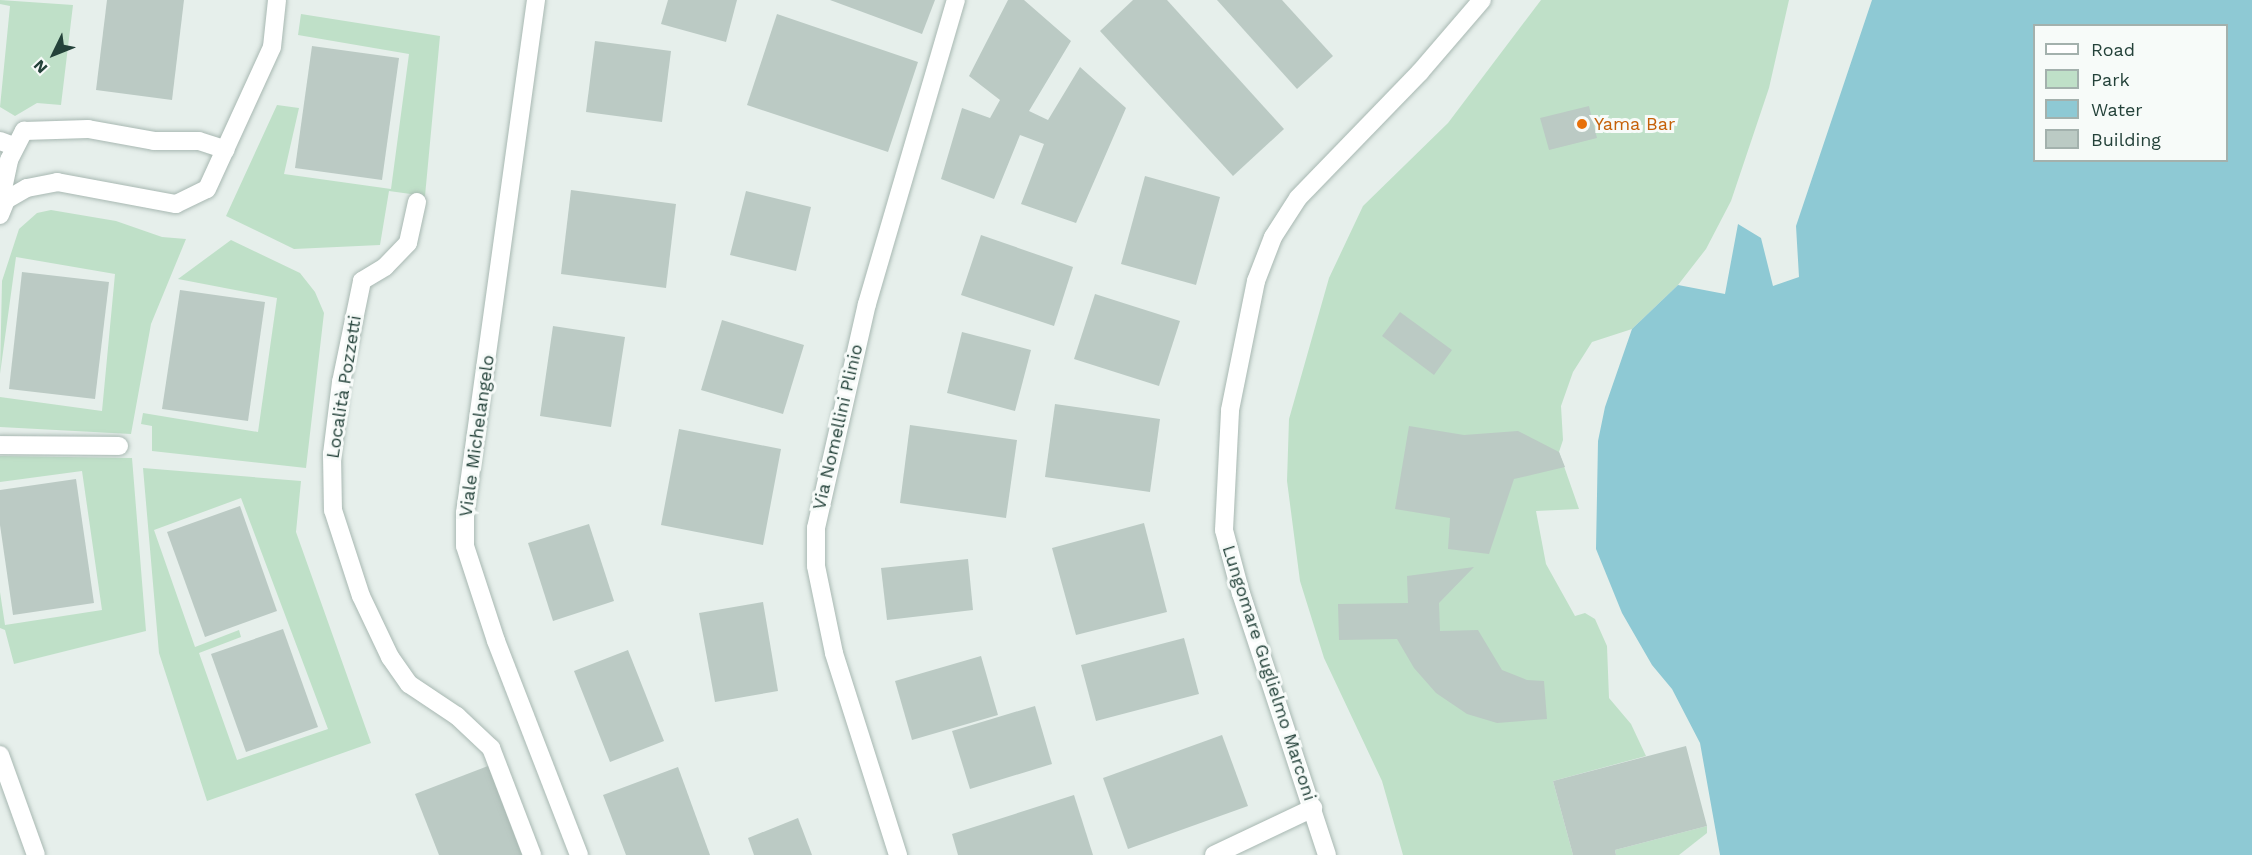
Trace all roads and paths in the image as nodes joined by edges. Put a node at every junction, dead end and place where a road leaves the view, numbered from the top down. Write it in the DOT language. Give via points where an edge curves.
graph roads {
  1 [pos="277,0"];
  2 [pos="536,0"];
  3 [pos="956,0"];
  4 [pos="1482,0"];
  5 [pos="7,144"];
  6 [pos="226,150"];
  7 [pos="417,202"];
  8 [pos="3,207"];
  9 [pos="0,445"];
  10 [pos="119,446"];
  11 [pos="0,755"];
  12 [pos="6,790"];
  13 [pos="1313,808"];
  14 [pos="36,855"];
  15 [pos="532,855"];
  16 [pos="579,855"];
  17 [pos="898,855"];
  18 [pos="1214,855"];
  19 [pos="1327,855"];
  1 -- 6 [label="street" via="272,47"];
  2 -- 16 [label="street, Viale Michelangelo" via="465,513 465,546 496,641"];
  3 -- 17 [label="street, Via Nomellini Plinio" via="867,304 816,528 816,566 834,653"];
  4 -- 13 [label="street, Lungomare Guglielmo Marconi" via="1420,72 1298,198 1273,237 1246,326 1230,410 1224,530 1240,594"];
  5 -- 6 [label="street" via="24,131 63,127 154,141 199,141"];
  5 -- 8 [label="street"];
  6 -- 8 [label="street" via="207,189 176,204 57,182 27,188"];
  7 -- 15 [label="street, Località Pozzetti" via="408,243 385,267 362,281 341,382 332,454 333,510 361,596 390,657 409,684 457,716 490,748"];
  9 -- 10 [label="street"];
  11 -- 12 [label="street"];
  12 -- 14 [label="street"];
  13 -- 18 [label="street"];
  13 -- 19 [label="street, Lungomare Guglielmo Marconi"];
}
